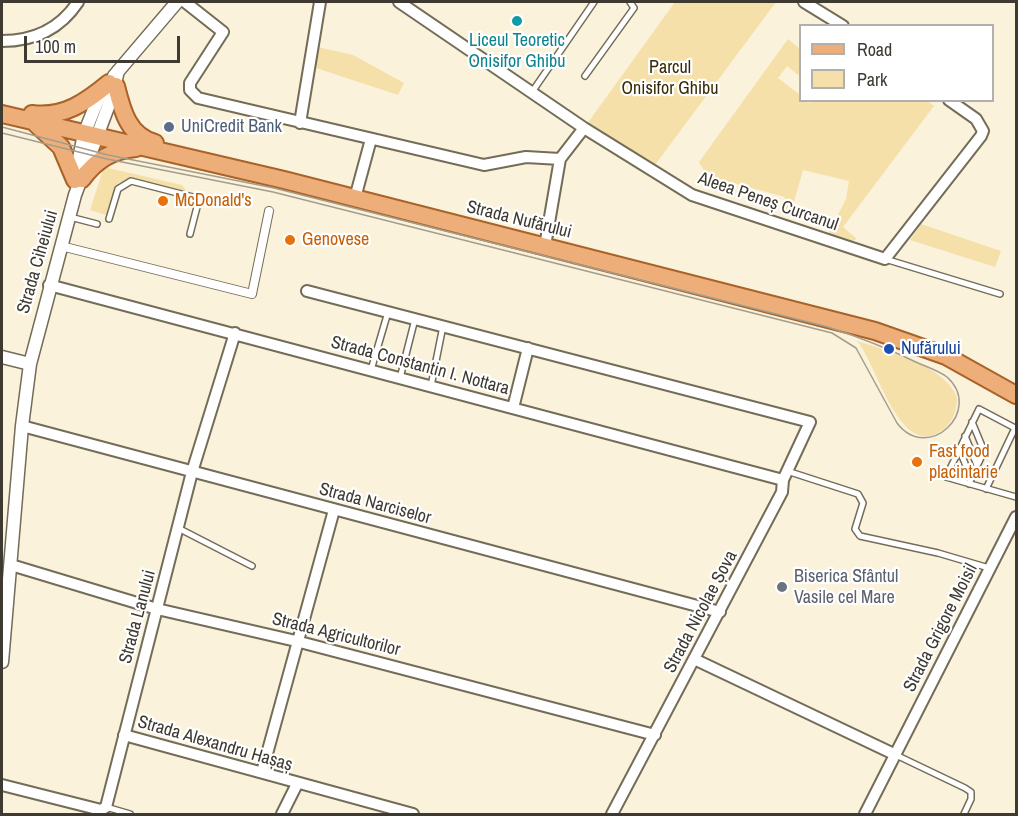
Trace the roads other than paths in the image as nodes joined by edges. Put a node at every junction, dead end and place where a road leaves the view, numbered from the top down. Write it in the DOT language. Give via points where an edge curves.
graph roads {
  1 [pos="78,2"];
  2 [pos="177,2"];
  3 [pos="185,2"];
  4 [pos="320,2"];
  5 [pos="399,2"];
  6 [pos="594,2"];
  7 [pos="630,2"];
  8 [pos="804,2"];
  9 [pos="840,24"];
  10 [pos="2,41"];
  11 [pos="585,76"];
  12 [pos="114,80"];
  13 [pos="532,92"];
  14 [pos="952,102"];
  15 [pos="4,115"];
  16 [pos="33,122"];
  17 [pos="300,123"];
  18 [pos="584,128"];
  19 [pos="91,135"];
  20 [pos="370,139"];
  21 [pos="142,147"];
  22 [pos="185,158"];
  23 [pos="560,159"];
  24 [pos="77,184"];
  25 [pos="355,198"];
  26 [pos="269,211"];
  27 [pos="70,217"];
  28 [pos="109,219"];
  29 [pos="97,224"];
  30 [pos="190,234"];
  31 [pos="61,246"];
  32 [pos="545,246"];
  33 [pos="885,259"];
  34 [pos="49,285"];
  35 [pos="307,291"];
  36 [pos="1000,294"];
  37 [pos="387,312"];
  38 [pos="415,319"];
  39 [pos="443,326"];
  40 [pos="235,333"];
  41 [pos="528,348"];
  42 [pos="2,357"];
  43 [pos="30,364"];
  44 [pos="371,370"];
  45 [pos="400,378"];
  46 [pos="431,386"];
  47 [pos="1017,395"];
  48 [pos="513,408"];
  49 [pos="972,422"];
  50 [pos="22,426"];
  51 [pos="965,436"];
  52 [pos="958,448"];
  53 [pos="977,465"];
  54 [pos="192,472"];
  55 [pos="785,475"];
  56 [pos="970,481"];
  57 [pos="986,489"];
  58 [pos="1017,497"];
  59 [pos="334,510"];
  60 [pos="1017,517"];
  61 [pos="178,528"];
  62 [pos="11,565"];
  63 [pos="252,566"];
  64 [pos="989,568"];
  65 [pos="5,590"];
  66 [pos="157,609"];
  67 [pos="720,612"];
  68 [pos="296,642"];
  69 [pos="694,660"];
  70 [pos="2,662"];
  71 [pos="124,735"];
  72 [pos="655,735"];
  73 [pos="896,755"];
  74 [pos="262,772"];
  75 [pos="297,784"];
  76 [pos="2,785"];
  77 [pos="106,807"];
  78 [pos="130,814"];
  79 [pos="282,814"];
  80 [pos="413,814"];
  81 [pos="612,814"];
  82 [pos="865,814"];
  83 [pos="964,814"];
  1 -- 10 [label="street" via="47,33"];
  2 -- 12 [label="street"];
  3 -- 17 [label="street" via="223,32 190,83 191,93"];
  4 -- 17 [label="street"];
  5 -- 13 [label="street, Aleea Peneș Curcanul"];
  6 -- 13 [label="lane"];
  7 -- 11 [label="lane" via="634,8"];
  8 -- 9 [label="street"];
  12 -- 15 [label="main road" via="64,112"];
  12 -- 19 [label="street, Strada Ciheiului"];
  12 -- 22 [label="main road" via="124,116 139,136"];
  13 -- 18 [label="street, Aleea Peneș Curcanul"];
  14 -- 33 [label="street" via="976,119 982,131"];
  15 -- 16 [label="main road, Strada Nufărului"];
  16 -- 19 [label="main road, Strada Nufărului"];
  16 -- 24 [label="main road" via="61,147"];
  17 -- 20 [label="street"];
  18 -- 23 [label="street"];
  18 -- 33 [label="street, Aleea Peneș Curcanul" via="706,201"];
  19 -- 21 [label="main road, Strada Nufărului"];
  19 -- 24 [label="street, Strada Ciheiului"];
  20 -- 23 [label="street" via="484,165 526,157"];
  20 -- 25 [label="street"];
  21 -- 22 [label="main road, Strada Nufărului"];
  21 -- 24 [label="main road" via="108,155"];
  22 -- 25 [label="main road, Strada Nufărului"];
  23 -- 32 [label="street"];
  24 -- 27 [label="street, Strada Ciheiului"];
  25 -- 32 [label="main road, Strada Nufărului"];
  26 -- 31 [label="street" via="252,294"];
  27 -- 29 [label="lane"];
  27 -- 31 [label="street, Strada Ciheiului"];
  28 -- 30 [label="lane" via="118,189 132,181 193,197 197,207"];
  31 -- 34 [label="street, Strada Ciheiului"];
  32 -- 47 [label="main road, Strada Nufărului" via="905,339 970,367"];
  33 -- 36 [label="lane, Aleea Peneș Curcanul"];
  34 -- 40 [label="street, Strada Constantin I. Nottara"];
  34 -- 43 [label="street, Strada Ciheiului"];
  35 -- 37 [label="street"];
  37 -- 38 [label="street"];
  37 -- 44 [label="lane"];
  38 -- 39 [label="street"];
  38 -- 45 [label="lane"];
  39 -- 41 [label="street"];
  39 -- 46 [label="lane"];
  40 -- 44 [label="street, Strada Constantin I. Nottara"];
  40 -- 54 [label="street, Strada Lanului"];
  41 -- 48 [label="street"];
  41 -- 55 [label="street, Strada Nicolae Șova" via="810,422"];
  42 -- 43 [label="street"];
  43 -- 50 [label="street, Strada Ciheiului"];
  44 -- 45 [label="street, Strada Constantin I. Nottara"];
  45 -- 46 [label="street, Strada Constantin I. Nottara"];
  46 -- 48 [label="street, Strada Constantin I. Nottara"];
  48 -- 55 [label="street, Strada Constantin I. Nottara"];
  49 -- 51 [label="lane"];
  49 -- 53 [label="lane" via="984,451"];
  49 -- 57 [label="lane" via="979,409 1015,428"];
  50 -- 54 [label="street, Strada Narciselor"];
  50 -- 62 [label="street, Strada Ciheiului"];
  51 -- 52 [label="lane"];
  51 -- 53 [label="lane"];
  52 -- 56 [label="lane"];
  52 -- 56 [label="lane" via="946,477"];
  53 -- 56 [label="lane"];
  54 -- 59 [label="street, Strada Narciselor"];
  54 -- 61 [label="street, Strada Lanului"];
  55 -- 64 [label="lane" via="858,494 863,503 855,530 860,536"];
  55 -- 67 [label="street, Strada Nicolae Șova" via="782,492"];
  56 -- 57 [label="lane"];
  57 -- 58 [label="lane"];
  59 -- 67 [label="street, Strada Narciselor"];
  59 -- 68 [label="street"];
  60 -- 64 [label="street, Strada Grigore Moisil"];
  61 -- 63 [label="lane"];
  61 -- 66 [label="street, Strada Lanului"];
  62 -- 65 [label="street, Strada Ciheiului"];
  62 -- 66 [label="street, Strada Agricultorilor"];
  64 -- 73 [label="street, Strada Grigore Moisil"];
  65 -- 70 [label="street, Strada Ciheiului"];
  66 -- 68 [label="street, Strada Agricultorilor"];
  66 -- 71 [label="street, Strada Lanului"];
  67 -- 69 [label="street, Strada Nicolae Șova"];
  68 -- 72 [label="street, Strada Agricultorilor"];
  68 -- 74 [label="street"];
  69 -- 72 [label="street, Strada Nicolae Șova"];
  69 -- 73 [label="street"];
  71 -- 74 [label="street, Strada Alexandru Hașaș"];
  71 -- 77 [label="street, Strada Lanului"];
  72 -- 81 [label="street, Strada Nicolae Șova"];
  73 -- 82 [label="street, Strada Grigore Moisil"];
  73 -- 83 [label="lane" via="971,792"];
  74 -- 75 [label="street, Strada Alexandru Hașaș"];
  75 -- 79 [label="street, Strada Alexandru Hașaș"];
  75 -- 80 [label="street, Strada Alexandru Hașaș"];
  76 -- 77 [label="street" via="100,810"];
  77 -- 78 [label="lane"];
}
